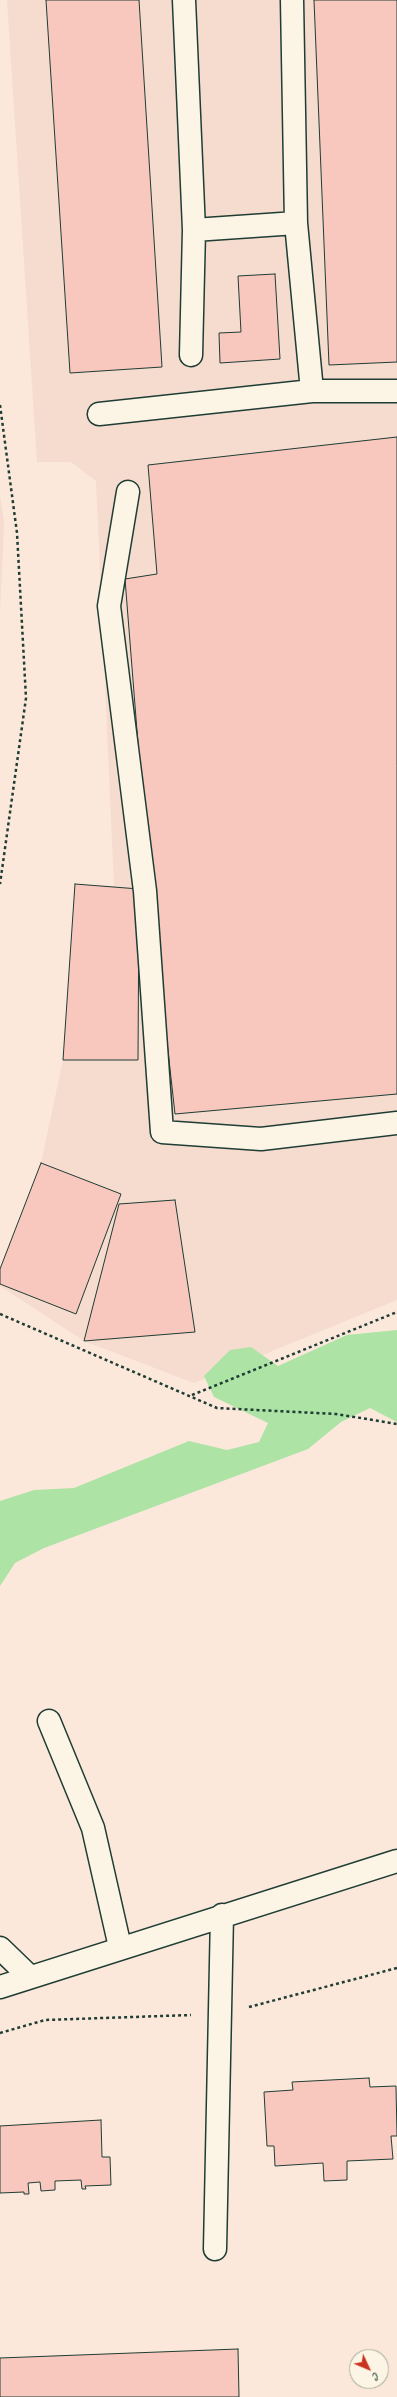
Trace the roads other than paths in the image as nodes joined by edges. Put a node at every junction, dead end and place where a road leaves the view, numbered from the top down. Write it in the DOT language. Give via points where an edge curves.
graph roads {
  1 [pos="184,0"];
  2 [pos="292,0"];
  3 [pos="296,223"];
  4 [pos="194,230"];
  5 [pos="191,355"];
  6 [pos="312,391"];
  7 [pos="397,391"];
  8 [pos="99,414"];
  9 [pos="128,492"];
  10 [pos="397,1123"];
  11 [pos="49,1721"];
  12 [pos="397,1860"];
  13 [pos="222,1915"];
  14 [pos="120,1947"];
  15 [pos="0,1948"];
  16 [pos="30,1977"];
  17 [pos="0,1987"];
  18 [pos="215,2249"];
  1 -- 4 [label="street"];
  2 -- 3 [label="street"];
  3 -- 4 [label="street"];
  3 -- 6 [label="street"];
  4 -- 5 [label="street"];
  6 -- 7 [label="street"];
  6 -- 8 [label="street"];
  9 -- 10 [label="street" via="109,606 145,892 162,1132 261,1140"];
  11 -- 14 [label="street" via="93,1828"];
  12 -- 13 [label="street"];
  13 -- 14 [label="street"];
  13 -- 18 [label="street"];
  14 -- 16 [label="street"];
  15 -- 16 [label="street"];
  16 -- 17 [label="street"];
}
